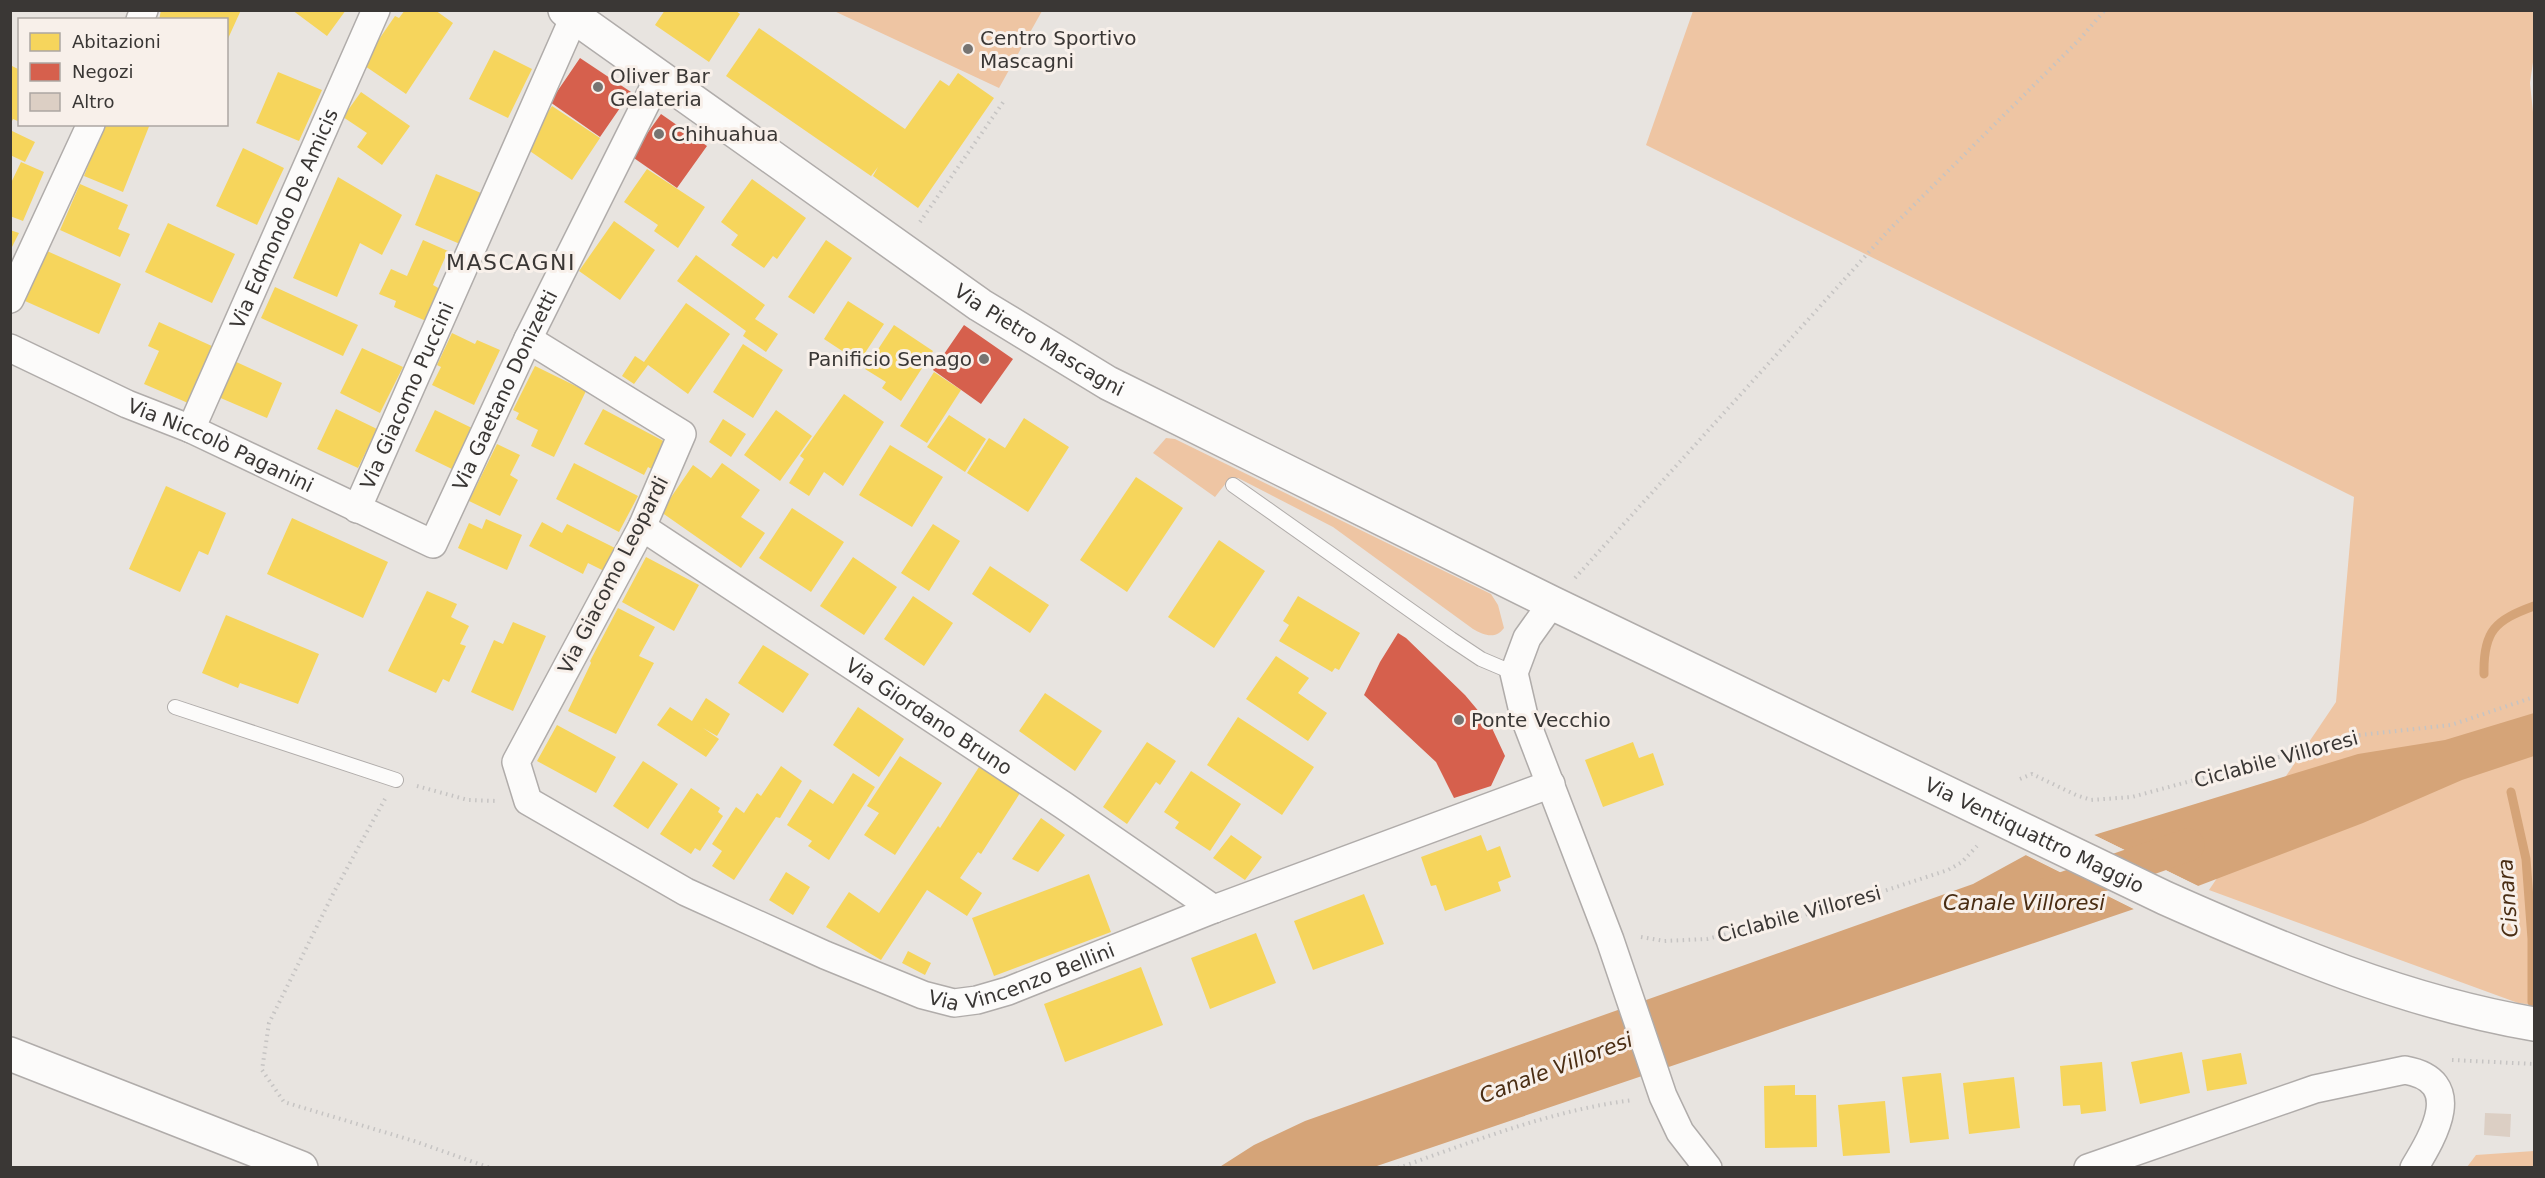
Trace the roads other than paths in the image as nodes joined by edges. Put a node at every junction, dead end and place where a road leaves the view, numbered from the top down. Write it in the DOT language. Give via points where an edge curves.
graph roads {
  1 [pos="376,10"];
  2 [pos="569,14"];
  3 [pos="659,77"];
  4 [pos="91,126"];
  5 [pos="10,299"];
  6 [pos="528,339"];
  7 [pos="10,348"];
  8 [pos="191,429"];
  9 [pos="1233,485"];
  10 [pos="357,508"];
  11 [pos="642,527"];
  12 [pos="433,544"];
  13 [pos="1552,603"];
  14 [pos="1514,673"];
  15 [pos="175,706"];
  16 [pos="396,780"];
  17 [pos="1551,784"];
  18 [pos="525,791"];
  19 [pos="1214,909"];
  20 [pos="2535,1024"];
  21 [pos="10,1054"];
  22 [pos="301,1167"];
  23 [pos="1708,1167"];
  24 [pos="2088,1167"];
  25 [pos="2414,1167"];
  1 -- 8 [label="street, Via Edmondo De Amicis"];
  2 -- 3 [label="street, Via Pietro Mascagni"];
  2 -- 10 [label="street, Via Giacomo Puccini"];
  3 -- 6 [label="street, Via Gaetano Donizetti"];
  3 -- 13 [label="street, Via Pietro Mascagni" via="980,305 1108,383"];
  4 -- 5 [label="street"];
  6 -- 11 [label="street, Via Giacomo Leopardi" via="682,434"];
  6 -- 12 [label="street, Via Gaetano Donizetti"];
  7 -- 8 [label="street, Via Niccolò Paganini" via="127,404"];
  8 -- 10 [label="street, Via Niccolò Paganini"];
  9 -- 14 [label="lane" via="1451,639 1481,659"];
  10 -- 12 [label="street, Via Niccolò Paganini"];
  11 -- 18 [label="street, Via Giacomo Leopardi" via="516,762"];
  11 -- 19 [label="street, Via Giordano Bruno"];
  13 -- 14 [label="street" via="1527,638"];
  13 -- 20 [label="street, Via Ventiquattro Maggio" via="2258,939 2447,1006"];
  14 -- 17 [label="street" via="1524,716"];
  15 -- 16 [label="lane"];
  17 -- 19 [label="street, Via Vincenzo Bellini"];
  17 -- 23 [label="street" via="1663,1095 1680,1132"];
  18 -- 19 [label="street, Via Vincenzo Bellini" via="686,892 825,955 923,995 954,1003 1008,991"];
  21 -- 22 [label="street"];
  24 -- 25 [label="street" via="2316,1089 2405,1070 2428,1079 2437,1089 2441,1105 2434,1134"];
}
